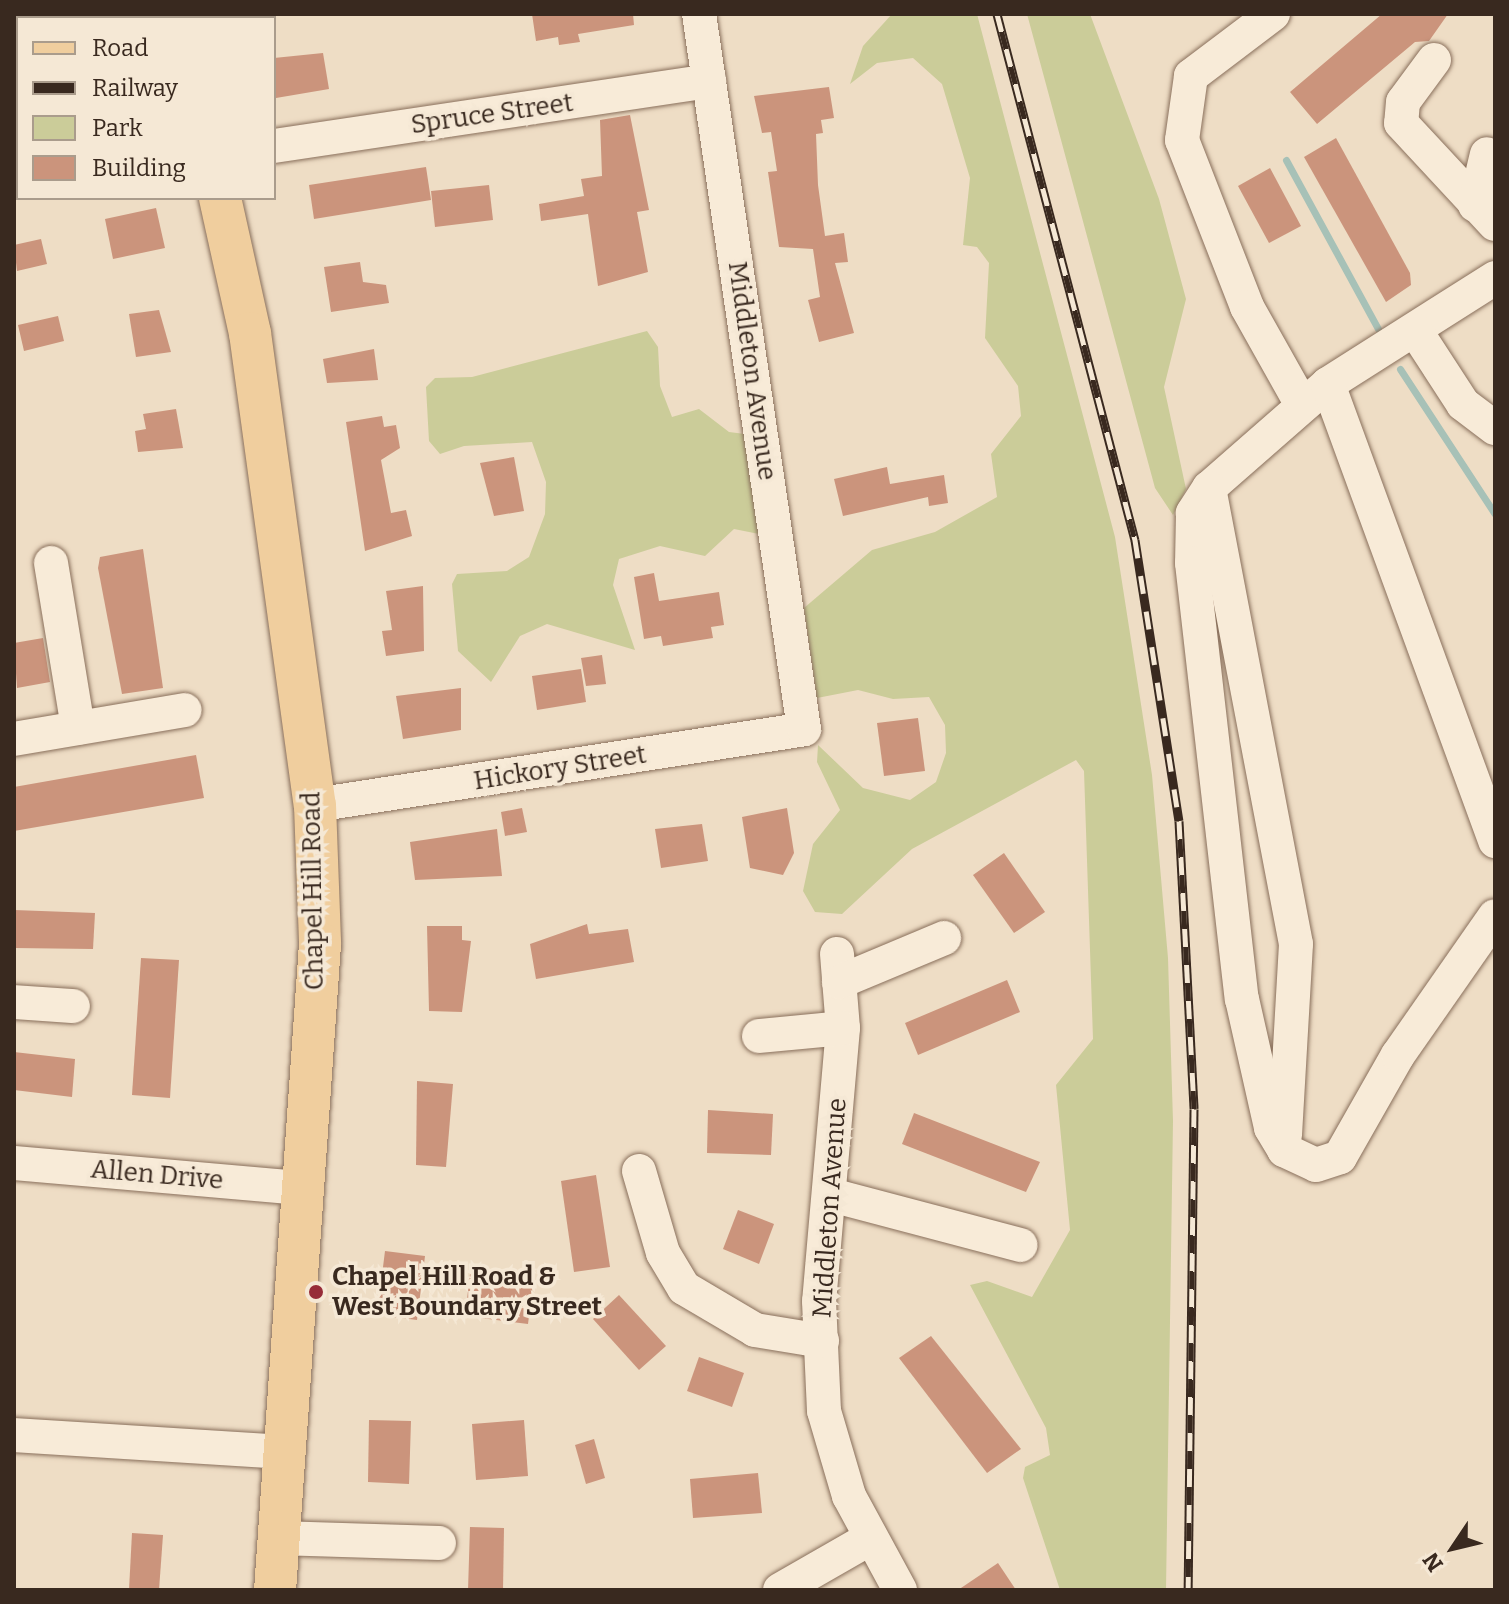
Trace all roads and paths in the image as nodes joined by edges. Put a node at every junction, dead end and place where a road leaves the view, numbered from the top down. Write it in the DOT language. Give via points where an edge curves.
graph roads {
  1 [pos="699,14"];
  2 [pos="1273,14"];
  3 [pos="1434,60"];
  4 [pos="709,81"];
  5 [pos="276,146"];
  6 [pos="1487,154"];
  7 [pos="220,200"];
  8 [pos="1485,214"];
  9 [pos="1495,278"];
  10 [pos="1415,330"];
  11 [pos="1315,395"];
  12 [pos="1495,428"];
  13 [pos="1209,488"];
  14 [pos="51,563"];
  15 [pos="185,710"];
  16 [pos="78,728"];
  17 [pos="804,729"];
  18 [pos="14,739"];
  19 [pos="315,805"];
  20 [pos="1495,841"];
  21 [pos="1495,916"];
  22 [pos="944,938"];
  23 [pos="14,1002"];
  24 [pos="73,1006"];
  25 [pos="843,1028"];
  26 [pos="759,1036"];
  27 [pos="1284,1150"];
  28 [pos="14,1163"];
  29 [pos="639,1171"];
  30 [pos="299,1188"];
  31 [pos="831,1195"];
  32 [pos="1020,1245"];
  33 [pos="822,1341"];
  34 [pos="14,1424"];
  35 [pos="14,1435"];
  36 [pos="62,1440"];
  37 [pos="14,1452"];
  38 [pos="283,1452"];
  39 [pos="278,1538"];
  40 [pos="869,1539"];
  41 [pos="439,1543"];
  42 [pos="275,1590"];
  43 [pos="780,1590"];
  44 [pos="900,1590"];
  1 -- 4 [label="street, Middleton Avenue"];
  2 -- 11 [label="street" via="1191,76 1182,140 1247,307"];
  3 -- 8 [label="street" via="1403,102 1401,123"];
  4 -- 5 [label="street, Spruce Street"];
  4 -- 17 [label="street, Middleton Avenue"];
  6 -- 8 [label="street"];
  7 -- 19 [label="main road, Chapel Hill Road" via="250,333"];
  9 -- 10 [label="street"];
  10 -- 11 [label="street"];
  10 -- 12 [label="street" via="1463,404"];
  11 -- 13 [label="street"];
  11 -- 20 [label="street"];
  13 -- 27 [label="street" via="1296,944"];
  13 -- 27 [label="street" via="1193,513 1195,588 1242,999 1271,1128"];
  14 -- 16 [label="street"];
  15 -- 16 [label="street"];
  16 -- 18 [label="street"];
  17 -- 19 [label="street, Hickory Street"];
  19 -- 30 [label="main road, Chapel Hill Road" via="320,944"];
  21 -- 27 [label="street" via="1398,1055 1340,1157 1316,1165"];
  22 -- 25 [label="street, Middleton Avenue" via="838,968"];
  23 -- 24 [label="street"];
  25 -- 26 [label="street"];
  25 -- 31 [label="street, Middleton Avenue"];
  28 -- 30 [label="street, Allen Drive"];
  29 -- 33 [label="street" via="663,1253 684,1288 755,1330"];
  30 -- 38 [label="main road, Chapel Hill Road"];
  31 -- 32 [label="street"];
  31 -- 33 [label="street, Middleton Avenue"];
  33 -- 40 [label="street, Middleton Avenue" via="834,1456"];
  34 -- 36 [label="street"];
  35 -- 36 [label="street"];
  36 -- 37 [label="street"];
  36 -- 38 [label="street"];
  38 -- 39 [label="main road, Chapel Hill Road"];
  39 -- 41 [label="street"];
  39 -- 42 [label="main road, Chapel Hill Road"];
  40 -- 43 [label="street"];
  40 -- 44 [label="street, Middleton Avenue"];
}
